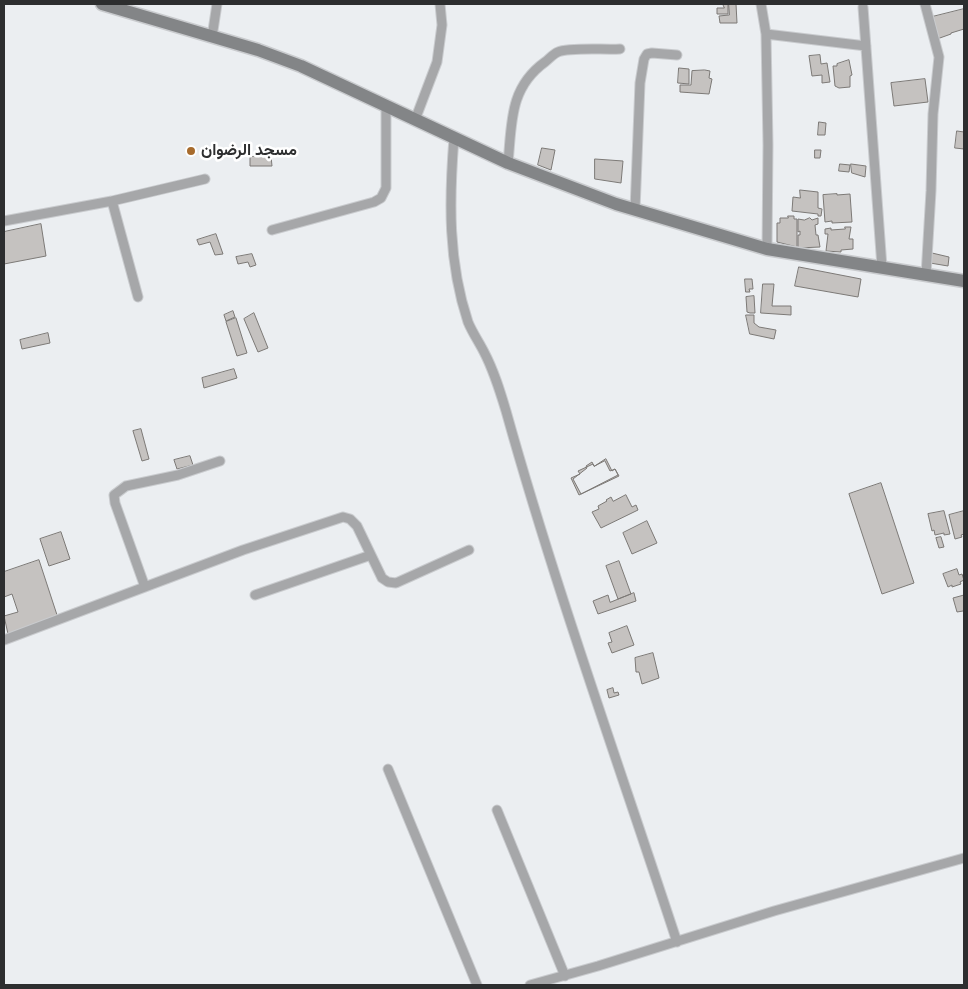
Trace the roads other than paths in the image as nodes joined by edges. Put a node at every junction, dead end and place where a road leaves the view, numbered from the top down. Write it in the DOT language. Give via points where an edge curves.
graph roads {
  1 [pos="102,4"];
  2 [pos="216,4"];
  3 [pos="440,4"];
  4 [pos="761,4"];
  5 [pos="925,4"];
  6 [pos="863,8"];
  7 [pos="766,34"];
  8 [pos="212,37"];
  9 [pos="866,46"];
  10 [pos="620,49"];
  11 [pos="678,55"];
  12 [pos="386,106"];
  13 [pos="415,120"];
  14 [pos="454,138"];
  15 [pos="508,163"];
  16 [pos="205,179"];
  17 [pos="112,201"];
  18 [pos="635,210"];
  19 [pos="4,221"];
  20 [pos="272,230"];
  21 [pos="767,249"];
  22 [pos="882,267"];
  23 [pos="926,274"];
  24 [pos="964,281"];
  25 [pos="138,297"];
  26 [pos="220,461"];
  27 [pos="470,550"];
  28 [pos="371,555"];
  29 [pos="145,588"];
  30 [pos="255,595"];
  31 [pos="4,640"];
  32 [pos="388,769"];
  33 [pos="497,810"];
  34 [pos="964,858"];
  35 [pos="677,942"];
  36 [pos="565,976"];
  37 [pos="477,985"];
  38 [pos="530,985"];
  1 -- 8 [label="street"];
  2 -- 8 [label="street"];
  3 -- 13 [label="street" via="442,25 436,62"];
  4 -- 7 [label="street"];
  5 -- 23 [label="street" via="939,57 933,114"];
  6 -- 9 [label="street"];
  7 -- 9 [label="street"];
  7 -- 21 [label="street"];
  8 -- 12 [label="street" via="301,66"];
  9 -- 22 [label="street"];
  10 -- 15 [label="street" via="558,52 538,67 517,95"];
  11 -- 18 [label="street" via="652,53 647,54 644,60 640,84"];
  12 -- 13 [label="street"];
  12 -- 20 [label="street" via="386,188 381,198"];
  13 -- 14 [label="street"];
  14 -- 15 [label="street"];
  14 -- 35 [label="street" via="450,191 452,238 458,285 469,325 498,385 532,502"];
  15 -- 18 [label="street"];
  16 -- 17 [label="street"];
  17 -- 19 [label="street"];
  17 -- 25 [label="street"];
  18 -- 21 [label="street"];
  21 -- 22 [label="street"];
  22 -- 23 [label="street"];
  23 -- 24 [label="street"];
  26 -- 29 [label="street" via="178,475 126,486 114,495 114,503"];
  27 -- 28 [label="street" via="396,583 382,578"];
  28 -- 29 [label="street" via="357,526 343,517 243,550"];
  28 -- 30 [label="street"];
  29 -- 31 [label="street"];
  32 -- 37 [label="street"];
  33 -- 36 [label="street"];
  34 -- 35 [label="street" via="774,911"];
  35 -- 36 [label="street"];
  36 -- 38 [label="street"];
}
